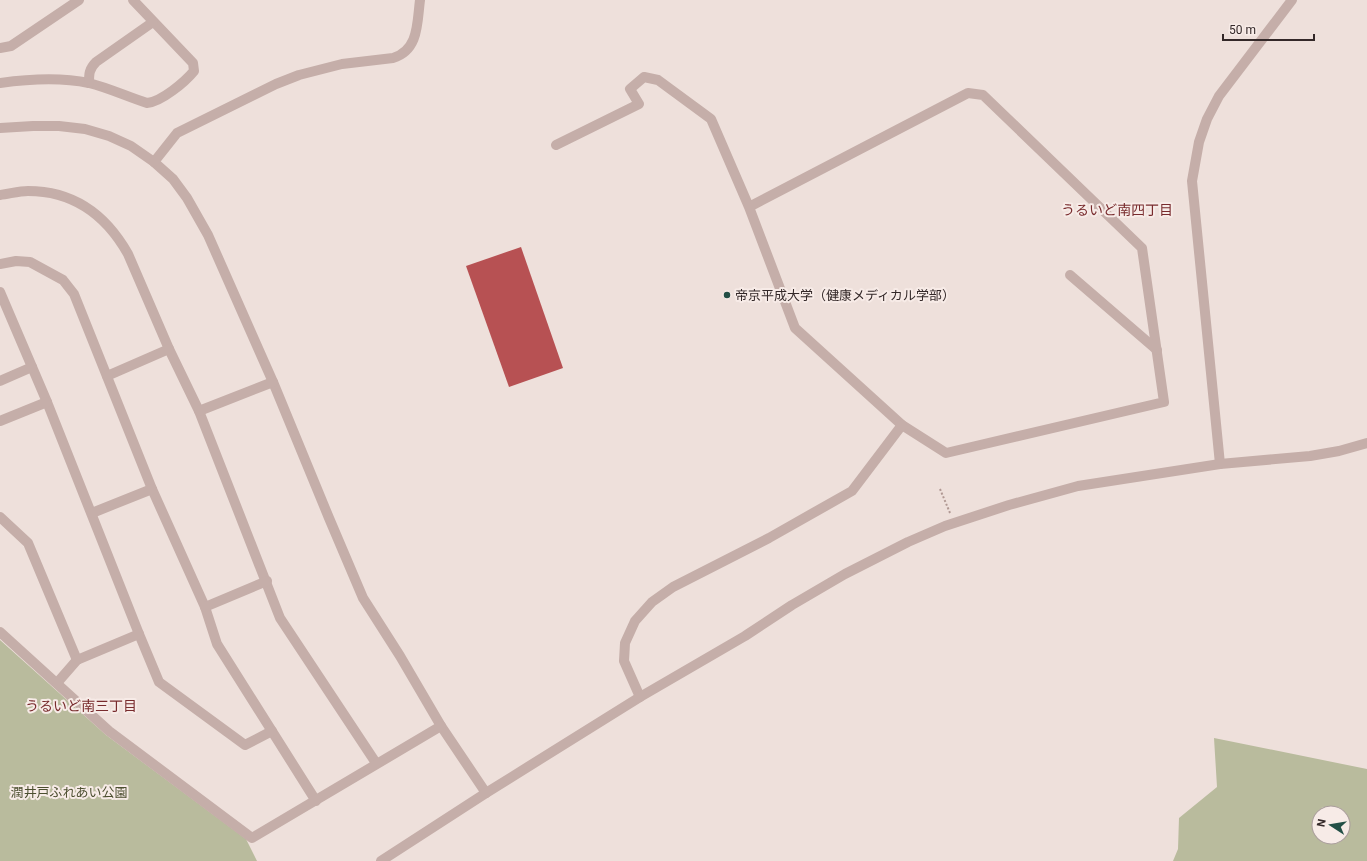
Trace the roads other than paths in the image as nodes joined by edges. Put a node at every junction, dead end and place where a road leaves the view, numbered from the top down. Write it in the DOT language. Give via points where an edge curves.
graph roads {
  1 [pos="79,0"];
  2 [pos="133,0"];
  3 [pos="420,0"];
  4 [pos="1292,0"];
  5 [pos="154,22"];
  6 [pos="0,48"];
  7 [pos="0,83"];
  8 [pos="89,83"];
  9 [pos="0,128"];
  10 [pos="556,145"];
  11 [pos="154,162"];
  12 [pos="0,195"];
  13 [pos="749,207"];
  14 [pos="0,264"];
  15 [pos="1070,275"];
  16 [pos="0,292"];
  17 [pos="169,349"];
  18 [pos="1157,350"];
  19 [pos="32,367"];
  20 [pos="107,376"];
  21 [pos="0,381"];
  22 [pos="273,382"];
  23 [pos="47,402"];
  24 [pos="199,411"];
  25 [pos="0,421"];
  26 [pos="902,425"];
  27 [pos="1367,443"];
  28 [pos="1220,464"];
  29 [pos="152,489"];
  30 [pos="92,513"];
  31 [pos="0,517"];
  32 [pos="267,581"];
  33 [pos="205,607"];
  34 [pos="0,632"];
  35 [pos="139,634"];
  36 [pos="77,660"];
  37 [pos="57,683"];
  38 [pos="640,697"];
  39 [pos="441,726"];
  40 [pos="272,731"];
  41 [pos="376,763"];
  42 [pos="486,793"];
  43 [pos="316,801"];
  44 [pos="381,861"];
  1 -- 6 [label="street" via="11,46"];
  2 -- 5 [label="street"];
  3 -- 11 [label="street" via="415,39 400,56 320,68 276,84 177,133"];
  4 -- 28 [label="street" via="1219,96 1207,119 1194,162 1192,181"];
  5 -- 8 [label="street" via="96,62 89,74"];
  5 -- 8 [label="street" via="193,63 194,71 188,78 155,102 147,103"];
  7 -- 8 [label="street" via="42,80"];
  9 -- 11 [label="street" via="53,126 85,129 110,136 131,146"];
  10 -- 13 [label="street" via="639,104 630,90 644,77 658,80 711,119"];
  11 -- 22 [label="street" via="173,179 208,235"];
  12 -- 17 [label="street" via="26,191 64,197 91,210 106,223 128,254"];
  13 -- 18 [label="street" via="968,93 983,95 1142,248"];
  13 -- 26 [label="street" via="795,328"];
  14 -- 20 [label="street" via="30,262 63,280 74,294"];
  15 -- 18 [label="street"];
  16 -- 19 [label="street"];
  17 -- 20 [label="street"];
  17 -- 24 [label="street"];
  18 -- 26 [label="street" via="1164,402 946,453"];
  19 -- 21 [label="street"];
  19 -- 23 [label="street"];
  20 -- 29 [label="street"];
  22 -- 24 [label="street"];
  22 -- 39 [label="street" via="364,598"];
  23 -- 25 [label="street"];
  23 -- 30 [label="street"];
  24 -- 32 [label="street"];
  26 -- 38 [label="street" via="852,491 769,538 673,587 652,602 635,621 625,643 624,661"];
  27 -- 28 [label="street" via="1310,456"];
  28 -- 38 [label="street" via="1078,486 945,526 845,574"];
  29 -- 30 [label="street"];
  29 -- 33 [label="street"];
  30 -- 35 [label="street"];
  31 -- 36 [label="street" via="28,543"];
  32 -- 33 [label="street"];
  32 -- 41 [label="street" via="280,618"];
  33 -- 40 [label="street" via="217,644"];
  34 -- 37 [label="street"];
  35 -- 36 [label="street"];
  35 -- 40 [label="street" via="159,682 246,745"];
  36 -- 37 [label="street"];
  37 -- 43 [label="street" via="109,731 252,838"];
  38 -- 42 [label="street"];
  39 -- 41 [label="street"];
  39 -- 42 [label="street"];
  40 -- 43 [label="street"];
  41 -- 43 [label="street"];
  42 -- 44 [label="street"];
}
